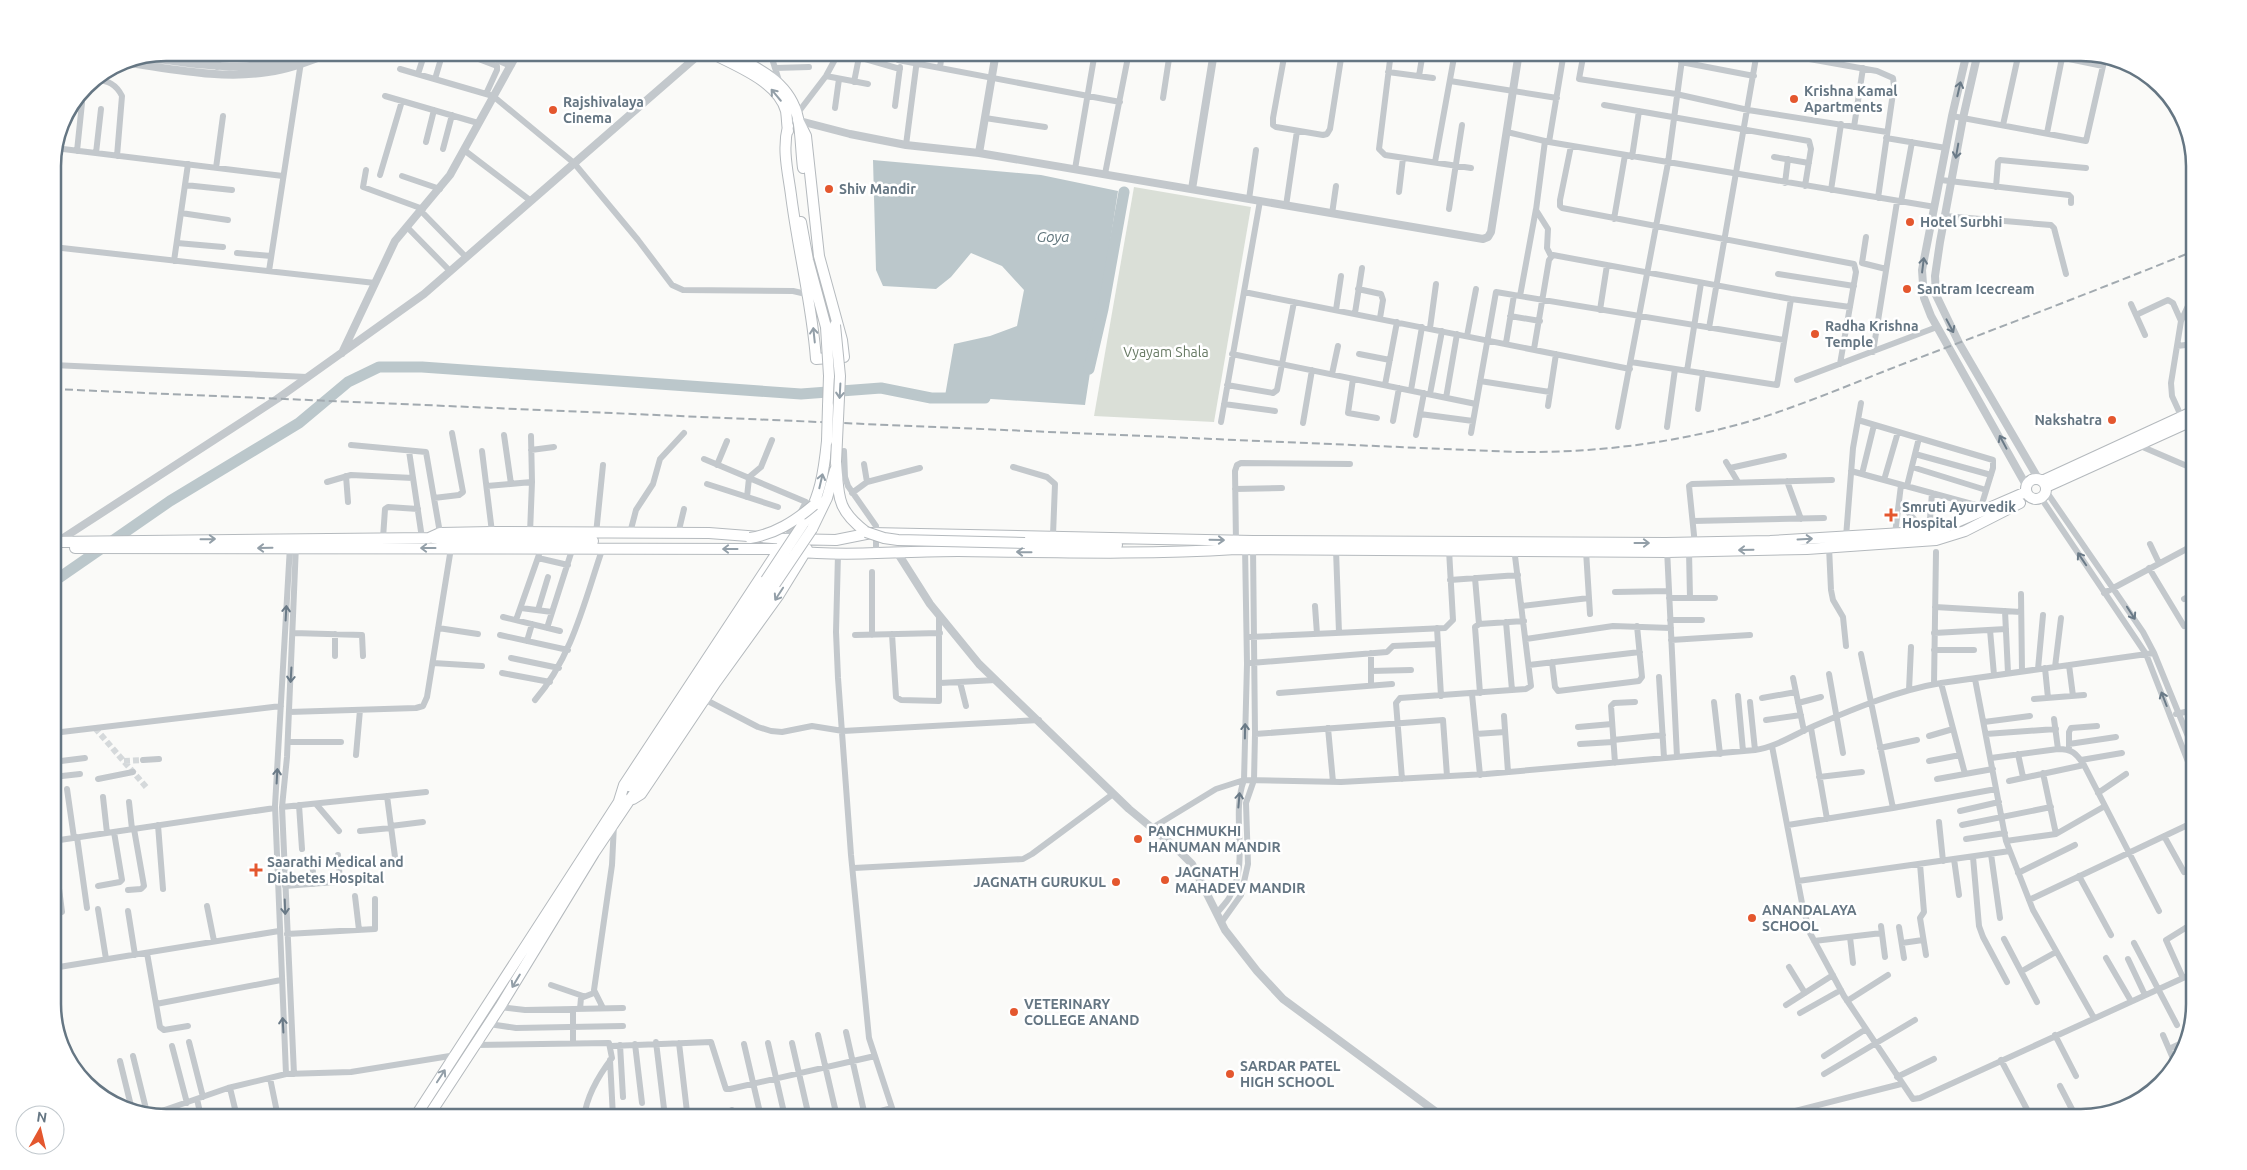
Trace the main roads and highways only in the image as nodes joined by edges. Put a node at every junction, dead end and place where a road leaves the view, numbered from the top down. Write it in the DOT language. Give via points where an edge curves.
graph roads {
  1 [pos="727,61"];
  2 [pos="744,61"];
  3 [pos="797,117"];
  4 [pos="787,123"];
  5 [pos="830,326"];
  6 [pos="2186,420"];
  7 [pos="836,462"];
  8 [pos="2043,487"];
  9 [pos="2027,491"];
  10 [pos="814,505"];
  11 [pos="426,538"];
  12 [pos="786,539"];
  13 [pos="1188,539"];
  14 [pos="813,540"];
  15 [pos="293,543"];
  16 [pos="61,544"];
  17 [pos="1245,545"];
  18 [pos="1782,545"];
  19 [pos="1514,546"];
  20 [pos="1667,547"];
  21 [pos="779,549"];
  22 [pos="805,552"];
  23 [pos="770,582"];
  24 [pos="623,803"];
  25 [pos="421,1109"];
  26 [pos="434,1109"];
  4 -- 1 [label="main road, one-way" via="782,103 758,77"];
  2 -- 3 [label="main road" via="780,84"];
  3 -- 4 [label="main road, one-way" via="806,136 819,256 844,357 816,359 814,328 784,144"];
  3 -- 5 [label="main road" via="815,257"];
  4 -- 5 [label="main road" via="808,260"];
  5 -- 7 [label="main road, one-way, bridge" via="840,376"];
  10 -- 5 [label="main road, one-way, bridge" via="824,469 827,441"];
  6 -- 8 [label="main road"];
  7 -- 13 [label="main road, bridge" via="841,505 858,526 872,535 898,540 1160,546 1178,546"];
  7 -- 23 [label="main road, bridge" via="833,482 817,522"];
  8 -- 9 [label="main road" via="2032,480"];
  8 -- 9 [label="main road" via="2035,500"];
  18 -- 9 [label="main road, one-way" via="1936,531"];
  9 -- 18 [label="main road" via="1965,531 1936,540 1829,547"];
  10 -- 11 [label="main road, bridge" via="796,520 768,535 750,538 474,542"];
  10 -- 23 [label="main road, bridge"];
  11 -- 12 [label="main road" via="440,532 492,532 709,533"];
  11 -- 15 [label="main road"];
  12 -- 14 [label="main road"];
  12 -- 21 [label="main road"];
  13 -- 14 [label="main road" via="878,533"];
  13 -- 17 [label="main road, one-way"];
  14 -- 22 [label="main road"];
  15 -- 16 [label="main road"];
  21 -- 15 [label="main road, one-way" via="540,553"];
  17 -- 19 [label="main road"];
  17 -- 19 [label="main road" via="1336,550 1449,550"];
  17 -- 22 [label="main road, one-way" via="1187,552"];
  18 -- 20 [label="main road"];
  19 -- 20 [label="main road, one-way"];
  19 -- 20 [label="main road" via="1586,551"];
  21 -- 22 [label="main road"];
  21 -- 24 [label="main road" via="624,785"];
  22 -- 24 [label="main road, one-way" via="641,794"];
  23 -- 24 [label="main road"];
  25 -- 24 [label="main road, one-way"];
  24 -- 26 [label="main road, one-way" via="500,1007"];
}
